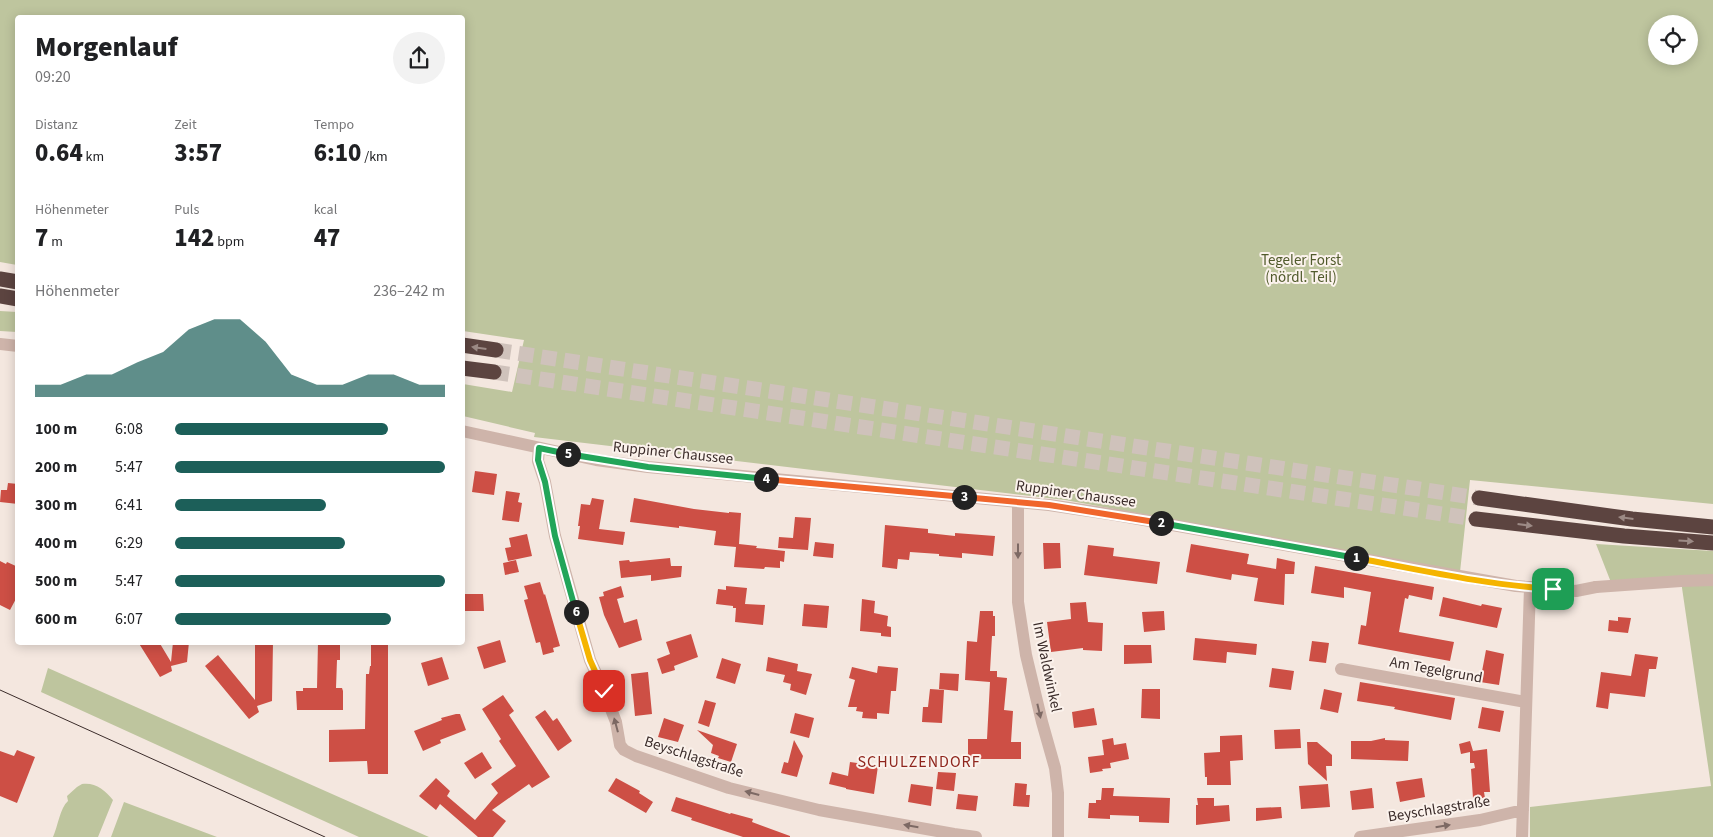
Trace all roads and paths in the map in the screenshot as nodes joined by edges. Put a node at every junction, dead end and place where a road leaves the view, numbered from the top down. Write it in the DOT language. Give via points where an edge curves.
graph roads {
  1 [pos="0,279"];
  2 [pos="15,282"];
  3 [pos="0,296"];
  4 [pos="15,298"];
  5 [pos="0,344"];
  6 [pos="465,345"];
  7 [pos="15,346"];
  8 [pos="496,350"];
  9 [pos="465,368"];
  10 [pos="494,372"];
  11 [pos="465,431"];
  12 [pos="539,448"];
  13 [pos="1479,498"];
  14 [pos="1018,502"];
  15 [pos="1476,520"];
  16 [pos="1713,527"];
  17 [pos="1713,543"];
  18 [pos="1713,580"];
  19 [pos="1530,588"];
  20 [pos="1340,669"];
  21 [pos="1526,702"];
  22 [pos="1523,810"];
  23 [pos="976,837"];
  24 [pos="1058,837"];
  25 [pos="1360,837"];
  26 [pos="1522,837"];
  1 -- 2 [label="highway"];
  3 -- 4 [label="highway"];
  5 -- 7 [label="street"];
  8 -- 6 [label="highway, one-way"];
  9 -- 10 [label="highway"];
  11 -- 12 [label="street, Ruppiner Chaussee"];
  12 -- 14 [label="street, Ruppiner Chaussee" via="648,467"];
  23 -- 12 [label="street, Beyschlagstraße, one-way" via="830,812 729,788 624,750 577,616 555,536 538,460"];
  16 -- 13 [label="highway, one-way"];
  14 -- 19 [label="street, Ruppiner Chaussee" via="1116,515"];
  14 -- 24 [label="street, Im Waldwinkel, one-way" via="1018,602 1026,655 1055,768"];
  15 -- 17 [label="highway, one-way"];
  18 -- 19 [label="street, Ruppiner Chaussee" via="1576,591"];
  19 -- 21 [label="street"];
  20 -- 21 [label="street, Am Tegelgrund"];
  21 -- 22 [label="street"];
  25 -- 22 [label="street, Beyschlagstraße, one-way" via="1480,820"];
  22 -- 26 [label="street"];
}
